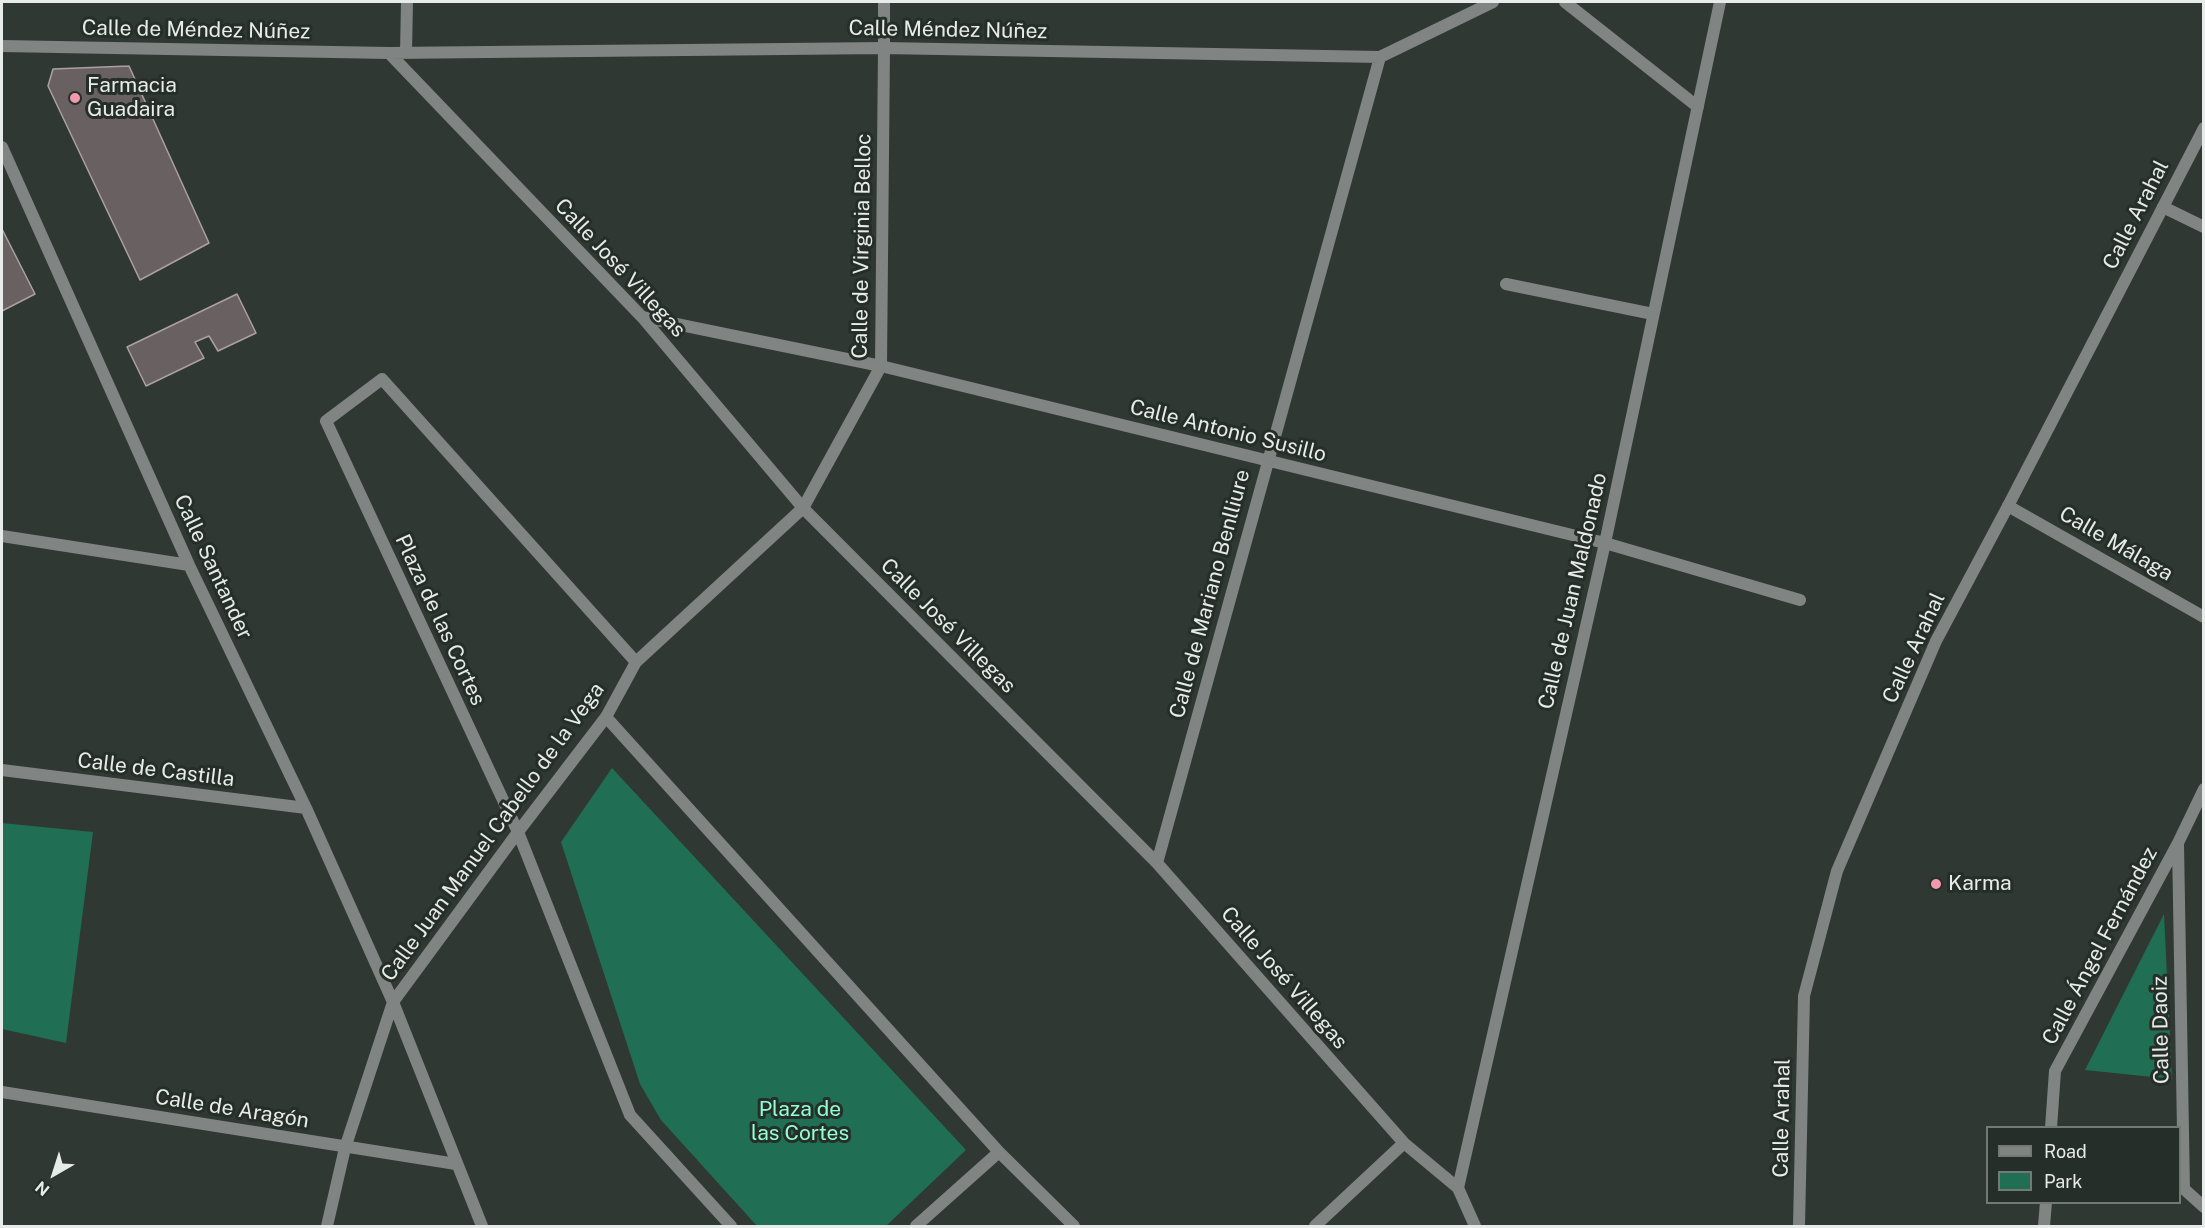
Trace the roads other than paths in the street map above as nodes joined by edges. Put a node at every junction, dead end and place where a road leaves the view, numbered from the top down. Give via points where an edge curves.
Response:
1 (407, 2) edge
2 (884, 2) edge
3 (1493, 2) edge
4 (1565, 2) edge
5 (1720, 2) edge
6 (2, 46) edge
7 (884, 48) junction
8 (406, 51) junction
9 (389, 53) junction
10 (1380, 57) junction
11 (1698, 107) junction
12 (2204, 128) edge
13 (2, 147) edge
14 (2163, 207) junction
15 (2204, 227) edge
16 (1506, 284) dead end
17 (1653, 314) junction
18 (642, 317) junction
19 (881, 366) junction
20 (1267, 460) junction
21 (2008, 506) junction
22 (803, 508) junction
23 (2, 537) edge
24 (1605, 543) junction
25 (189, 565) junction
26 (1800, 600) dead end
27 (2204, 617) edge
28 (636, 662) junction
29 (606, 717) junction
30 (2, 770) edge
31 (2204, 789) edge
32 (306, 808) junction
33 (518, 832) junction
34 (2178, 843) junction
35 (1157, 864) junction
36 (393, 1002) junction
37 (2, 1092) edge
38 (2051, 1126) edge
39 (1404, 1143) junction
40 (345, 1148) junction
41 (999, 1152) junction
42 (456, 1164) junction
43 (1458, 1188) junction
44 (2046, 1204) edge
45 (2204, 1207) edge
46 (327, 1227) edge
47 (482, 1227) edge
48 (731, 1227) edge
49 (916, 1227) edge
50 (1074, 1227) edge
51 (1315, 1227) edge
52 (1476, 1227) edge
53 (1798, 1227) edge
54 (2044, 1227) edge

1 - 8 street
2 - 7 street, Calle de Virginia Belloc
3 - 10 street, Calle Méndez Núñez
4 - 11 street
5 - 11 street, Calle de Juan Maldonado
6 - 9 street, Calle de Méndez Núñez
7 - 8 street, Calle Méndez Núñez
7 - 10 street, Calle Méndez Núñez
7 - 19 street, Calle de Virginia Belloc
8 - 9 street, Calle Méndez Núñez
9 - 18 street, Calle José Villegas
10 - 20 street, Calle de Mariano Benlliure
11 - 17 street, Calle de Juan Maldonado
12 - 14 street, Calle Arahal
13 - 25 street, Calle Santander
14 - 15 street
14 - 21 street, Calle Arahal
16 - 17 street
17 - 24 street, Calle de Juan Maldonado
18 - 19 street, Calle Antonio Susillo
18 - 22 street, Calle José Villegas
19 - 20 street, Calle Antonio Susillo
19 - 22 street, Calle de Virginia Belloc
20 - 24 street, Calle Antonio Susillo
20 - 35 street, Calle de Mariano Benlliure
21 - 27 street, Calle Málaga
21 - 53 street, Calle Arahal via 1936,641 1837,871 1804,996
22 - 28 street, Calle Juan Manuel Cabello de la Vega
22 - 35 street, Calle José Villegas
23 - 25 street
24 - 26 street, Calle Antonio Susillo
24 - 43 street, Calle de Juan Maldonado
25 - 32 street, Calle Santander
28 - 29 street, Calle Juan Manuel Cabello de la Vega
28 - 33 street, Plaza de las Cortes via 382,379 326,421
29 - 33 street, Calle Juan Manuel Cabello de la Vega
29 - 41 street
30 - 32 street, Calle de Castilla
31 - 34 street, Calle Ángel Fernández
32 - 36 street, Calle Santander
33 - 36 street, Calle Juan Manuel Cabello de la Vega
33 - 48 street, Plaza de las Cortes via 630,1115
34 - 38 street, Calle Ángel Fernández via 2055,1071
34 - 45 street, Calle Daoiz via 2184,1189
35 - 39 street, Calle José Villegas
36 - 40 street, Calle Juan Manuel Cabello de la Vega
36 - 42 street, Calle Santander
37 - 40 street, Calle de Aragón
39 - 43 street, Calle José Villegas
39 - 51 street
40 - 42 street, Calle de Aragón
40 - 46 street, Calle Juan Manuel Cabello de la Vega
41 - 49 street
41 - 50 street
42 - 47 street, Calle Santander
43 - 52 street, Calle José Villegas
44 - 54 street

